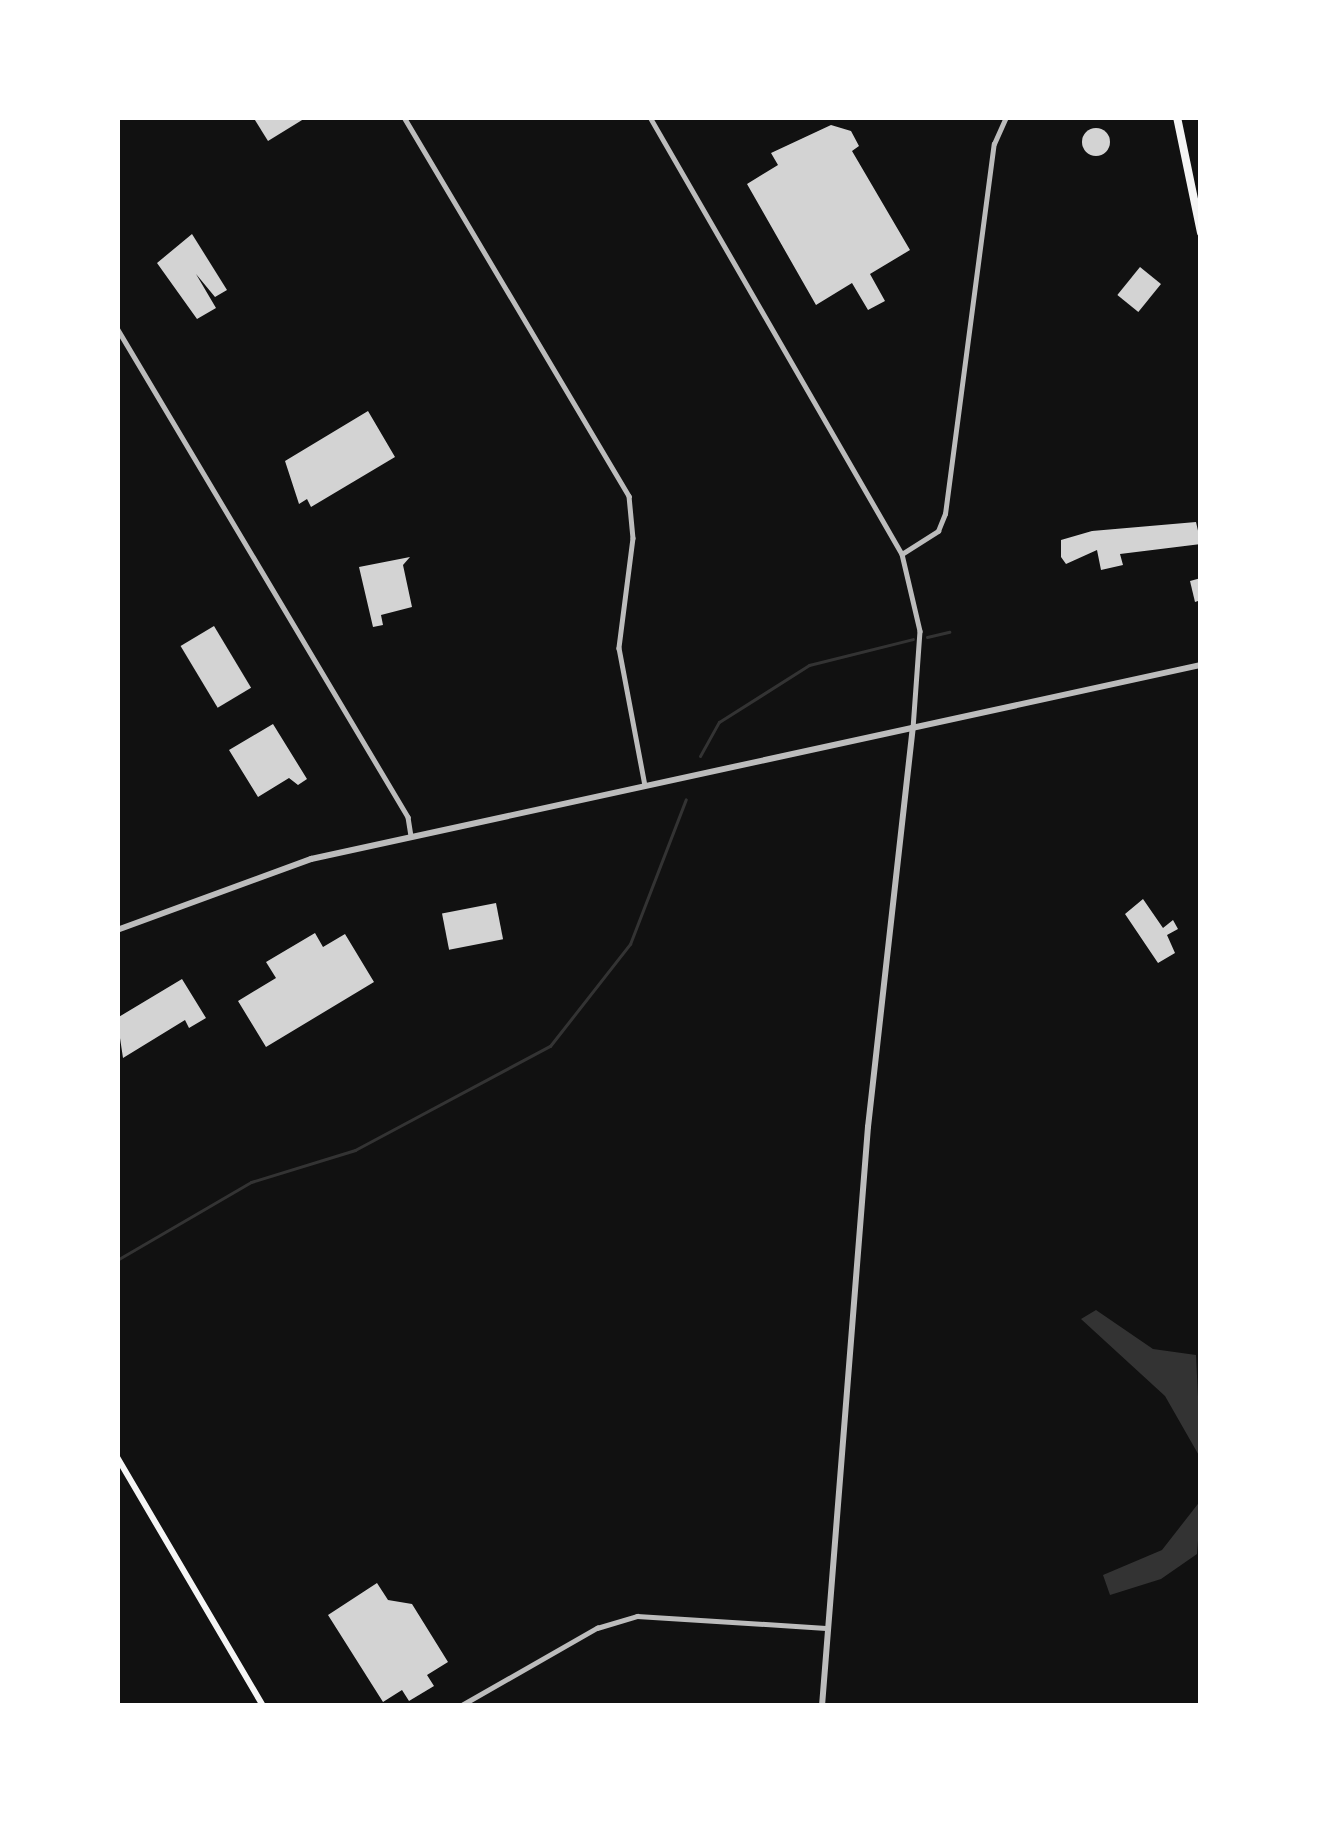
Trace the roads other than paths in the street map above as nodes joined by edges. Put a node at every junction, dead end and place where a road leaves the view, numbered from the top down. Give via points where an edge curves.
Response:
1 (404, 117) edge
2 (650, 117) edge
3 (1006, 117) edge
4 (1177, 117) edge
5 (1201, 233) edge
6 (117, 328) edge
7 (902, 554) junction
8 (1201, 665) edge
9 (913, 728) junction
10 (645, 785) junction
11 (411, 836) junction
12 (117, 930) edge
13 (117, 1457) edge
14 (826, 1628) junction
15 (263, 1706) edge
16 (460, 1706) edge
17 (822, 1706) edge

1 - 10 street via 629,496 633,538 619,648
2 - 7 street
3 - 7 street via 994,144 945,514 938,531
4 - 5 highway
6 - 11 street via 408,817
7 - 9 street via 920,631
8 - 9 street
9 - 10 street
9 - 14 street via 868,1127
10 - 11 street
11 - 12 street via 224,885
13 - 15 main road
14 - 16 street via 637,1616 596,1628
14 - 17 street

